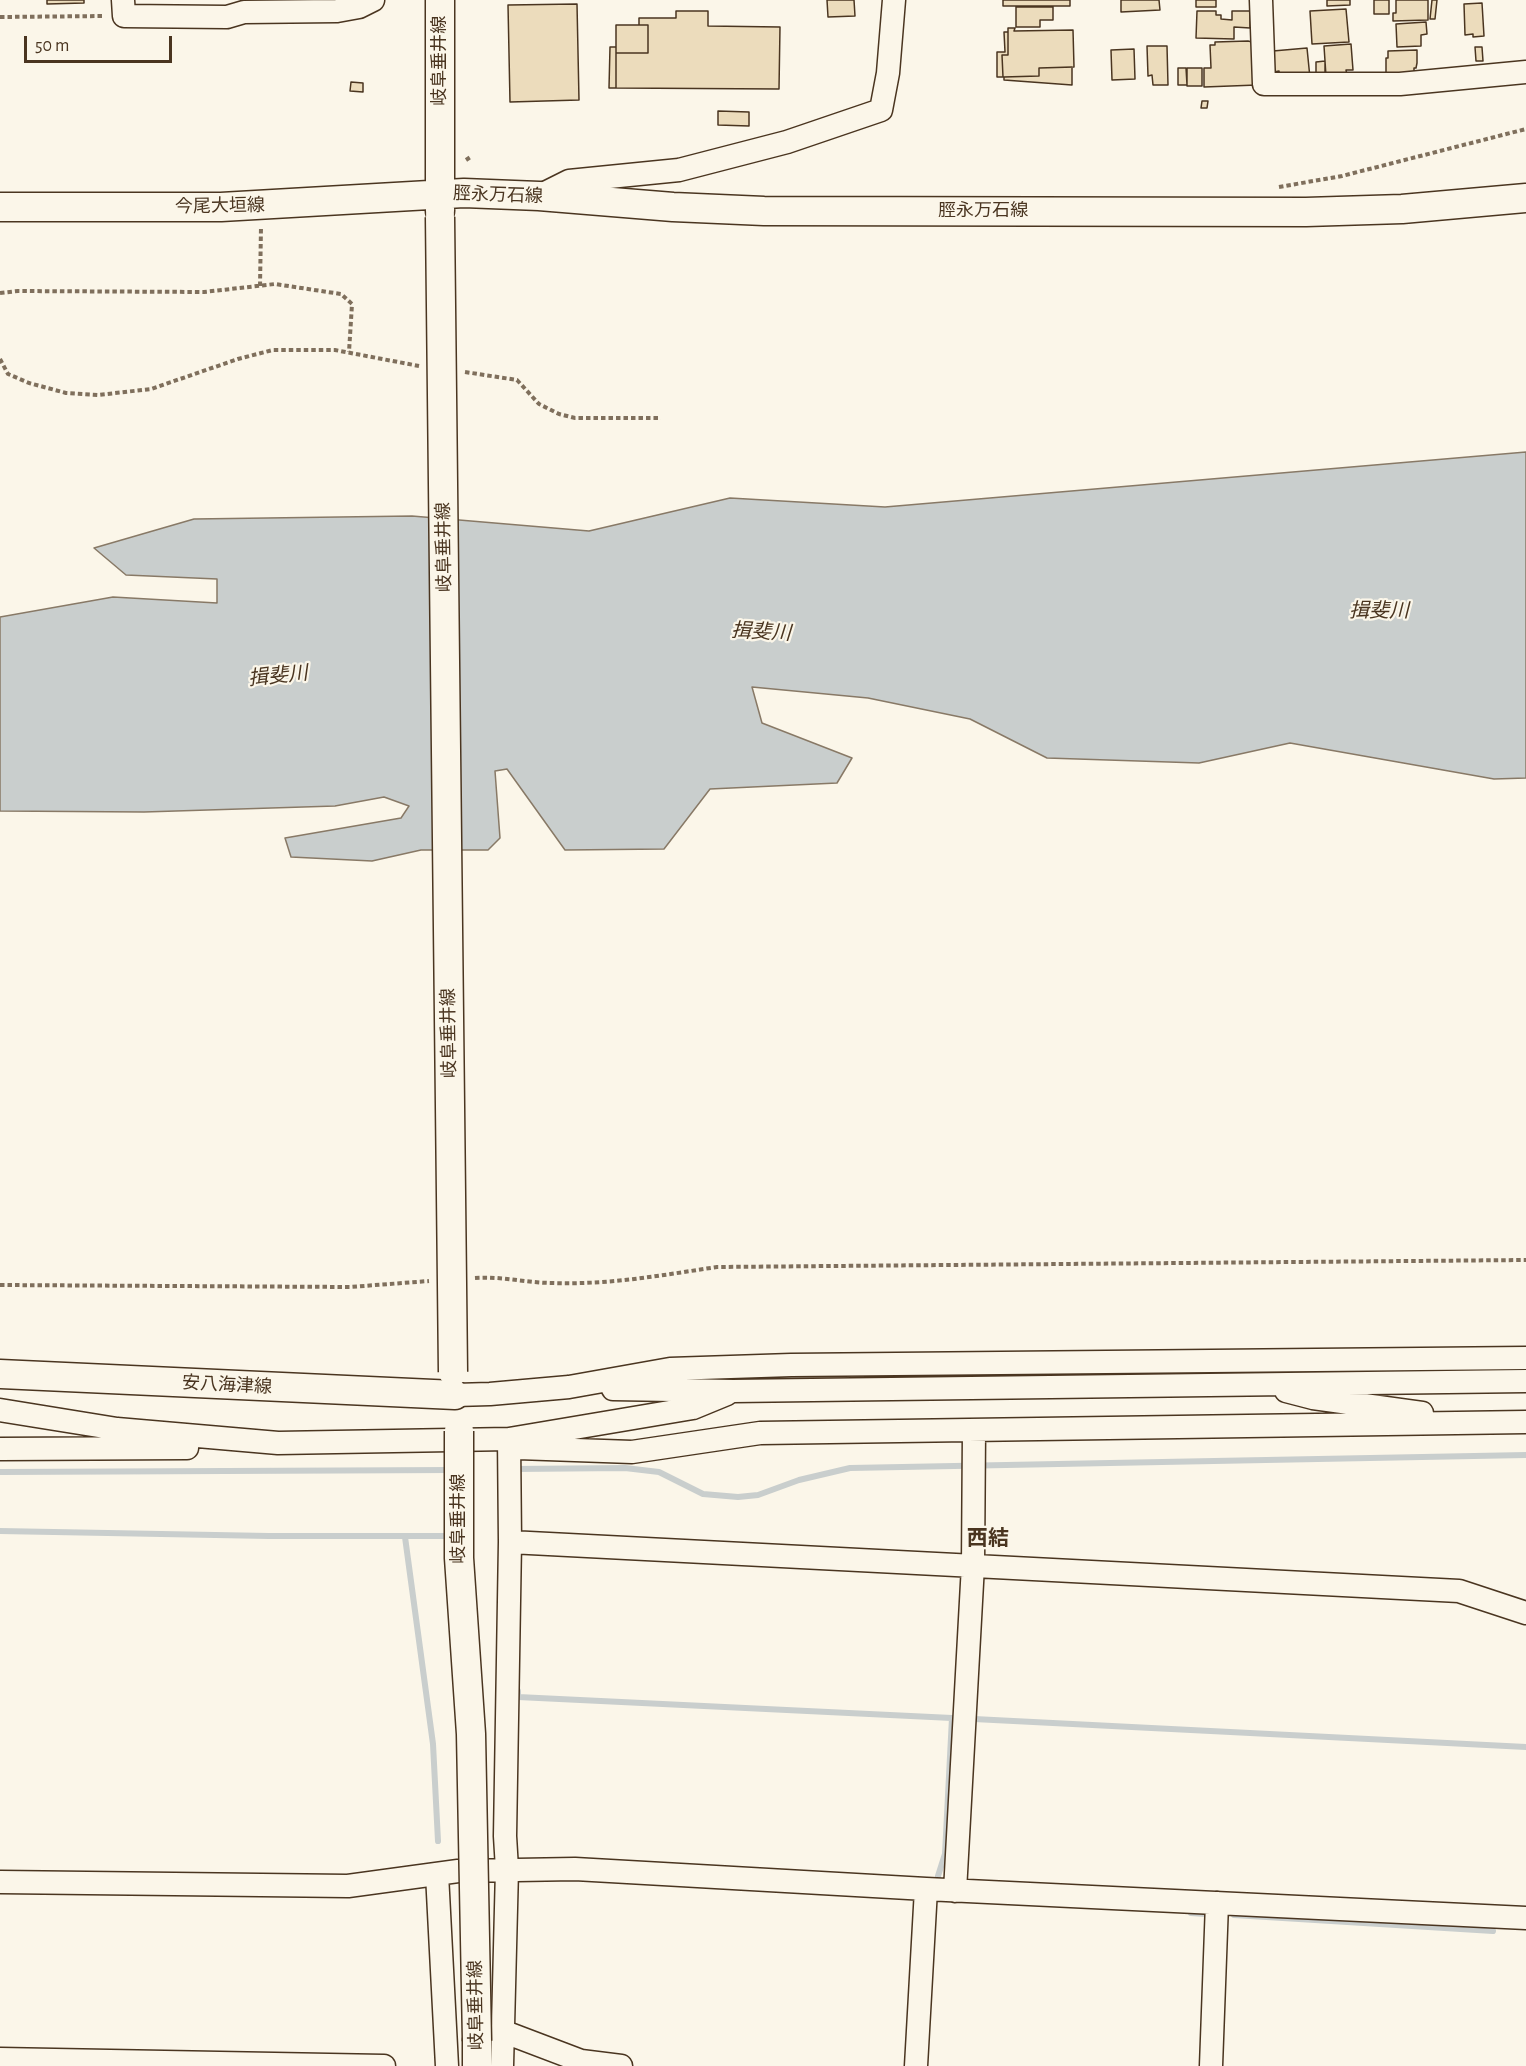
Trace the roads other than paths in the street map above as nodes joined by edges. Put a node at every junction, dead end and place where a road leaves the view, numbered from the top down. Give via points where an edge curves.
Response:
1 (373, 0) edge
2 (440, 0) edge
3 (894, 0) edge
4 (1261, 0) edge
5 (279, 6) edge
6 (337, 6) edge
7 (124, 8) edge
8 (1526, 72) edge
9 (539, 196) junction
10 (1526, 198) edge
11 (440, 205) junction
12 (0, 207) edge
13 (1526, 1358) edge
14 (0, 1374) edge
15 (1526, 1381) edge
16 (454, 1383) junction
17 (1256, 1383) junction
18 (569, 1387) junction
19 (733, 1390) junction
20 (0, 1410) edge
21 (1501, 1423) junction
22 (1526, 1424) edge
23 (974, 1431) junction
24 (509, 1439) junction
25 (278, 1443) junction
26 (0, 1449) edge
27 (510, 1542) junction
28 (973, 1565) junction
29 (1526, 1613) edge
30 (507, 1869) junction
31 (437, 1874) junction
32 (0, 1882) edge
33 (926, 1889) junction
34 (955, 1891) junction
35 (1217, 1903) junction
36 (1526, 1918) edge
37 (485, 2046) edge
38 (0, 2059) edge
39 (593, 2064) edge
40 (384, 2066) edge
41 (447, 2066) edge
42 (502, 2066) edge
43 (621, 2066) edge
44 (916, 2066) edge
45 (1211, 2066) edge

1 - 6 street via 359,7
2 - 11 main road, 岐阜垂井線
3 - 9 street via 881,110 787,142 679,170 569,181
4 - 8 street via 1264,84 1400,84
5 - 6 street
5 - 7 street via 227,17
9 - 10 main road, 脛永万石線 via 764,211 1306,212 1402,209
9 - 11 main road, 脛永万石線
11 - 12 main road, 今尾大垣線
11 - 16 main road, 岐阜垂井線, bridge
13 - 18 street via 670,1369
14 - 16 main road, 安八海津線
15 - 17 street
16 - 18 street via 490,1394
16 - 37 main road, 岐阜垂井線, bridge via 459,1431 459,1558
17 - 19 street
17 - 21 street via 1313,1398
18 - 19 street
19 - 24 street via 693,1408
20 - 25 street via 117,1429
21 - 22 street
21 - 23 street
23 - 24 street via 760,1433 632,1452 518,1448
23 - 28 street
24 - 25 street
24 - 27 street
25 - 26 street via 195,1448
27 - 28 street
27 - 30 street
28 - 29 street via 1459,1591
28 - 34 street
30 - 31 street
30 - 33 street via 575,1869
30 - 37 street via 505,1991
31 - 32 street via 348,1886
31 - 41 street
33 - 34 street
33 - 44 street
34 - 35 street
35 - 36 street
35 - 45 street
37 - 39 street
37 - 42 street
38 - 40 street
39 - 43 street

